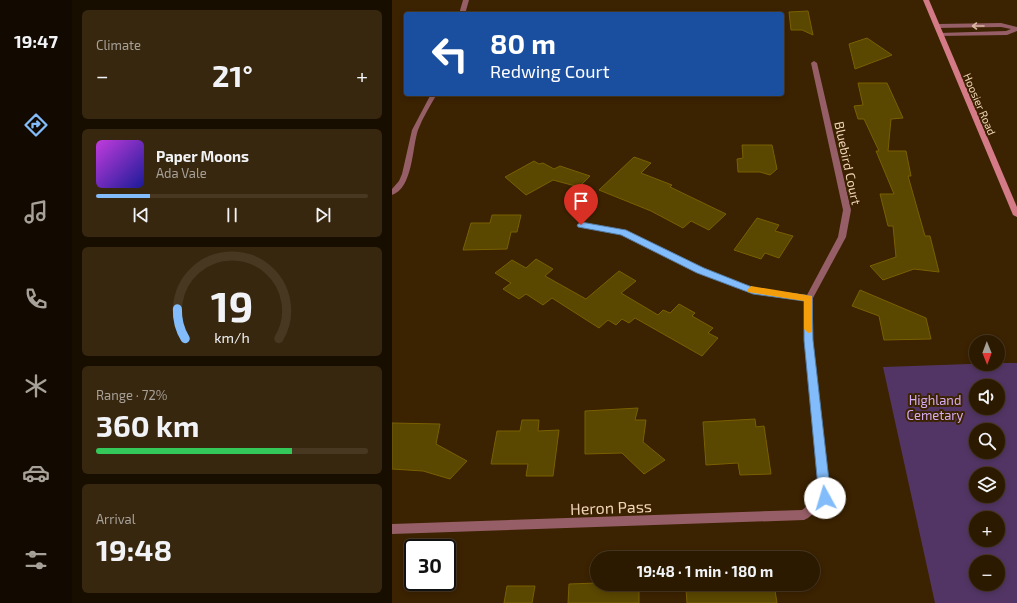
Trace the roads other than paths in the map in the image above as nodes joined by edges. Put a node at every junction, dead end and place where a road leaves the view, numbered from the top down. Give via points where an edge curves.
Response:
1 (466, 0) edge
2 (926, 0) edge
3 (463, 12) edge
4 (937, 26) junction
5 (1017, 29) edge
6 (940, 34) junction
7 (814, 64) dead end
8 (433, 96) edge
9 (392, 193) edge
10 (1017, 215) edge
11 (581, 225) dead end
12 (808, 298) junction
13 (825, 498) joint
14 (392, 529) edge

1 - 3 street
2 - 4 street, Hoosier Road
5 -> 4 street via 1001,25
4 - 6 street, Hoosier Road
5 - 6 street via 1006,33
6 - 10 street, Hoosier Road
7 - 12 street, Bluebird Court via 847,210 842,237
8 - 9 street via 413,136 408,169 402,182
11 - 12 street via 623,232 700,270 756,292
12 - 13 street, Bluebird Court via 808,340
13 - 14 street, Heron Pass via 804,515

